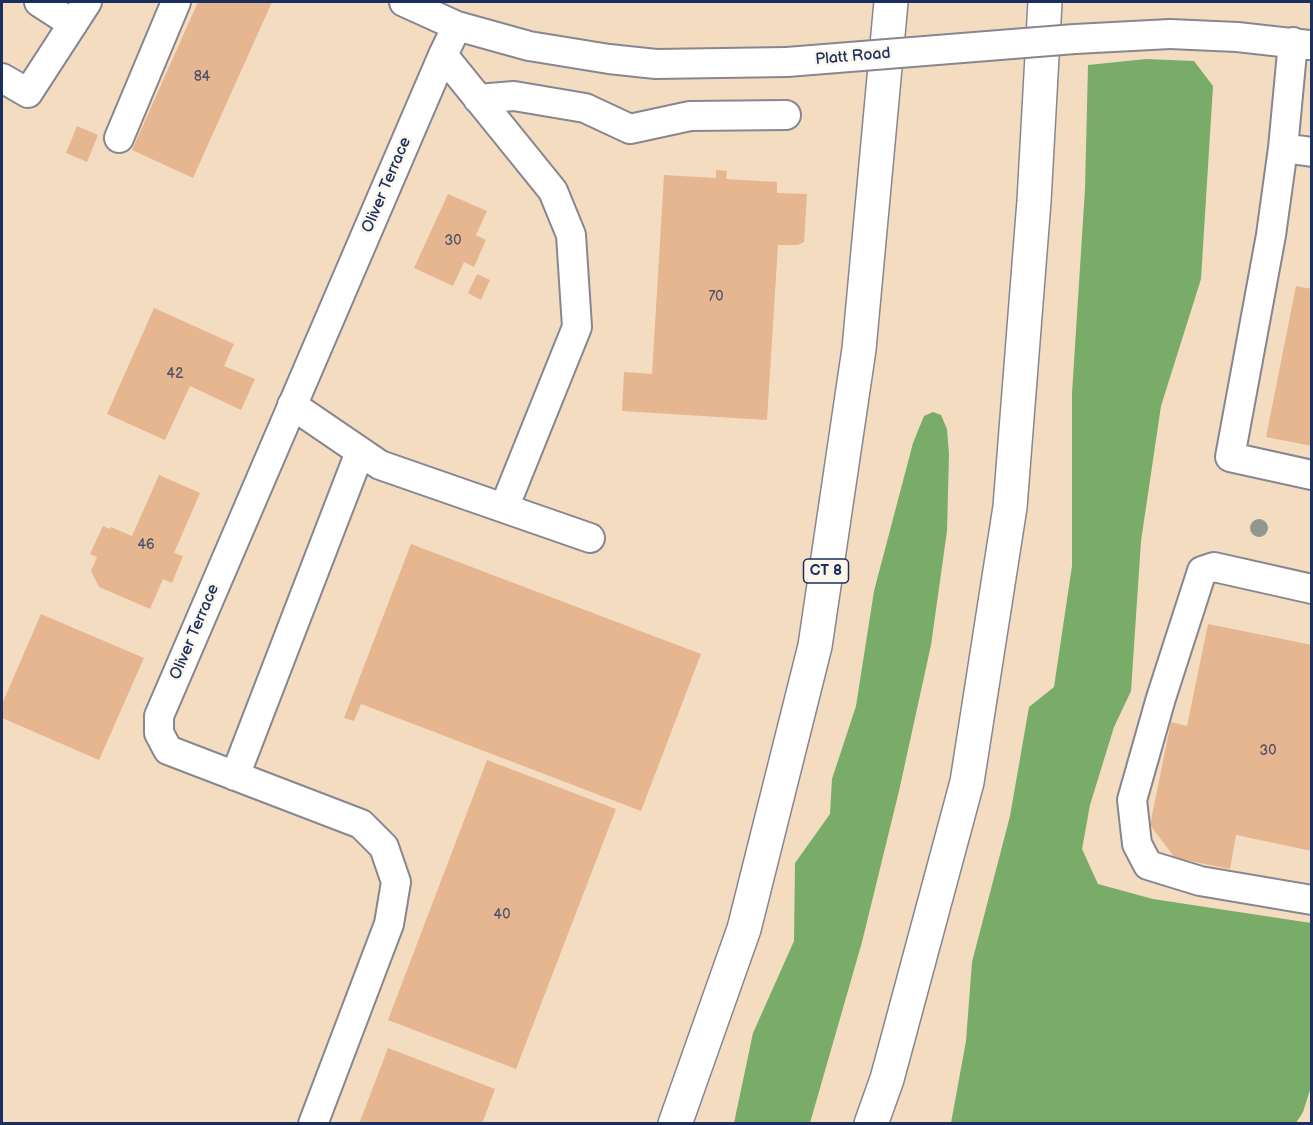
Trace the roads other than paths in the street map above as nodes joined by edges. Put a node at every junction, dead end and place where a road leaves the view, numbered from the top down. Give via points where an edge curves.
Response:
1 (39, 2) edge
2 (176, 2) edge
3 (404, 2) edge
4 (891, 2) edge
5 (1045, 2) edge
6 (80, 13) edge
7 (457, 26) junction
8 (1302, 44) edge
9 (442, 55) junction
10 (2, 78) edge
11 (478, 99) junction
12 (786, 115) dead end
13 (119, 138) dead end
14 (1282, 148) junction
15 (1311, 153) edge
16 (292, 405) junction
17 (360, 452) junction
18 (1311, 474) edge
19 (504, 508) junction
20 (590, 538) dead end
21 (1311, 589) edge
22 (236, 776) junction
23 (1311, 900) edge
24 (313, 1124) edge
25 (675, 1124) edge
26 (871, 1124) edge

1 - 6 street
2 - 13 street
3 - 7 street, Platt Road
4 - 25 highway, CT 8 via 859,349 815,646 744,929
5 - 26 highway via 1010,507 967,782 887,1079
6 - 10 street via 27,93
7 - 8 street, Platt Road, bridge via 530,46 656,64 787,62 1170,34
7 - 9 street, Oliver Terrace
8 - 14 street
9 - 11 street
9 - 16 street, Oliver Terrace
11 - 12 street via 514,96 585,108 630,129 690,116
11 - 19 street via 553,191 571,236 577,327
14 - 15 street
14 - 18 street via 1271,235 1230,457
16 - 17 street
16 - 22 street, Oliver Terrace via 159,716 159,733 168,750
17 - 19 street via 380,465
17 - 22 street
19 - 20 street
21 - 23 street via 1214,567 1202,571 1132,800 1137,844 1148,865 1200,881
22 - 24 street, Oliver Terrace via 361,824 384,847 396,882 389,924

